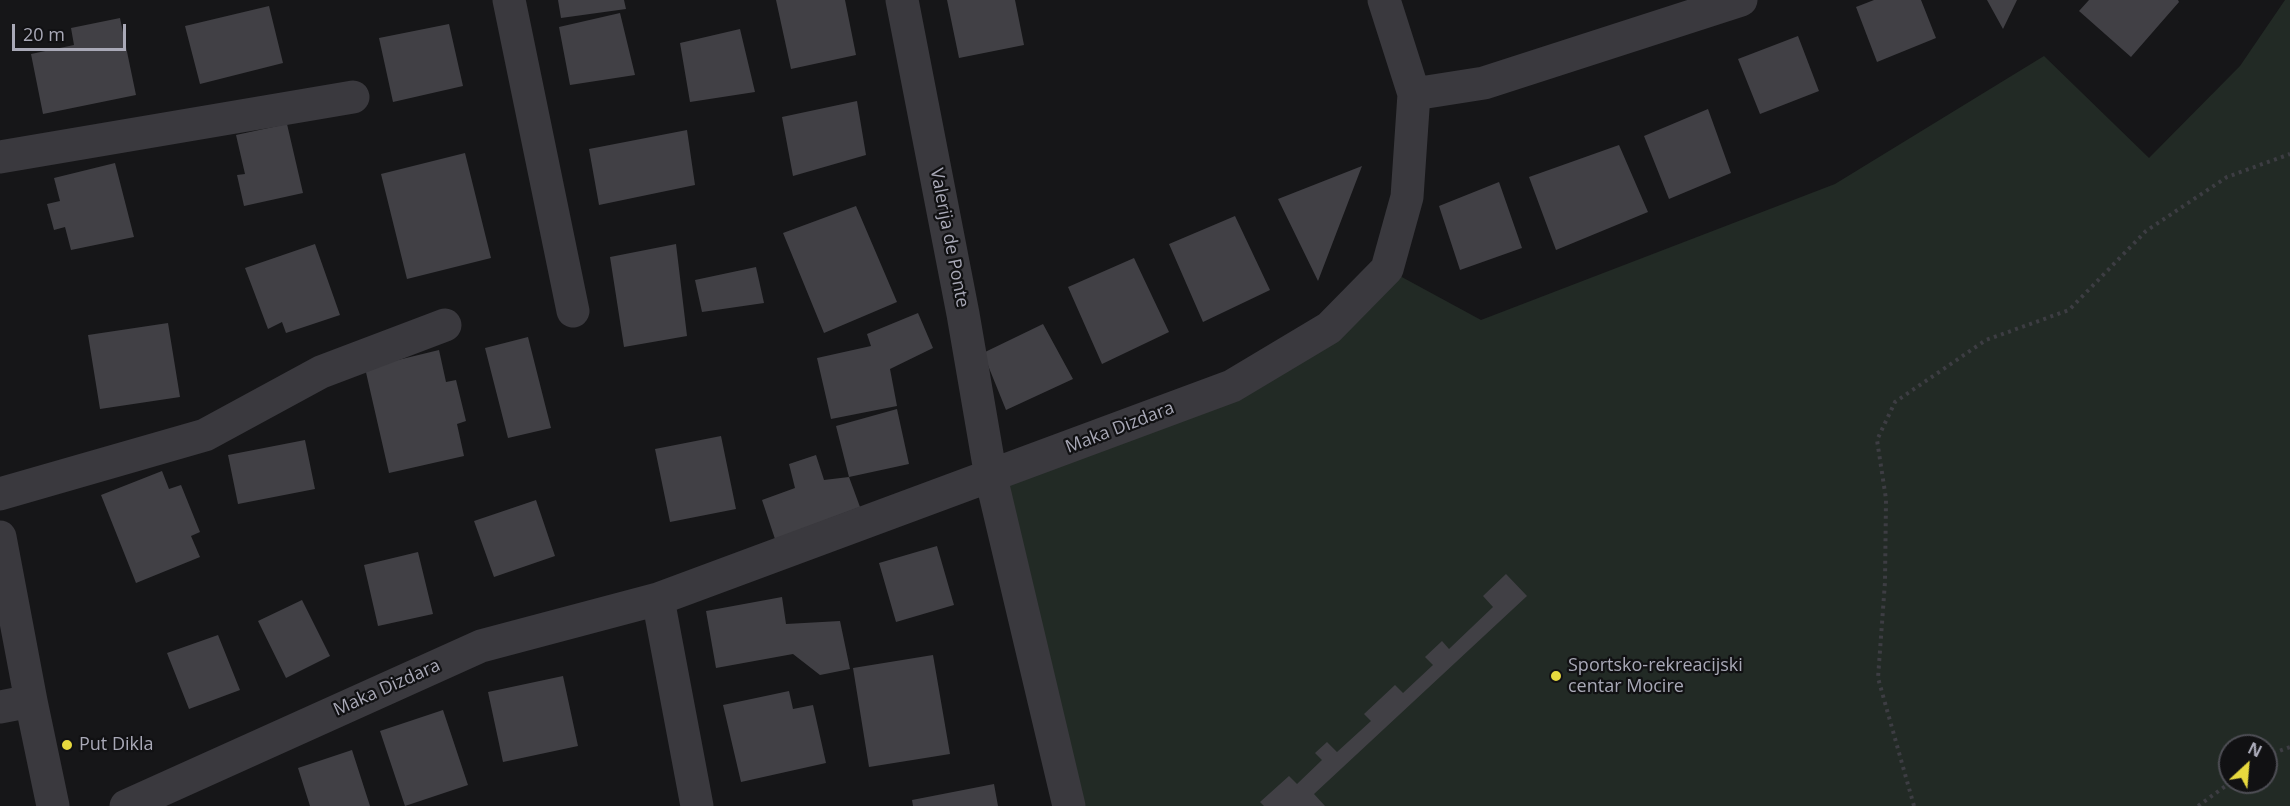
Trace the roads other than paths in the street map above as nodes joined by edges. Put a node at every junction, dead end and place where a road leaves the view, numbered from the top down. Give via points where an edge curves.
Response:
1 (509, 0) edge
2 (902, 0) edge
3 (1384, 0) edge
4 (1727, 2) edge
5 (1414, 94) junction
6 (353, 97) dead end
7 (0, 157) edge
8 (573, 311) dead end
9 (445, 325) dead end
10 (991, 477) junction
11 (0, 494) edge
12 (0, 537) edge
13 (658, 599) junction
14 (15, 704) edge
15 (53, 806) edge
16 (126, 806) edge
17 (697, 806) edge
18 (1069, 806) edge

1 - 8 street
2 - 10 street, Valerija de Ponte
3 - 5 street
4 - 5 street via 1484,83
5 - 10 street, Maka Dizdara via 1407,197 1387,269 1329,328 1232,386
6 - 7 street
9 - 11 street via 321,372 205,435
10 - 13 street, Maka Dizdara
10 - 18 street, Valerija de Ponte
12 - 14 street
13 - 16 street, Maka Dizdara via 481,646
13 - 17 street
14 - 15 street

